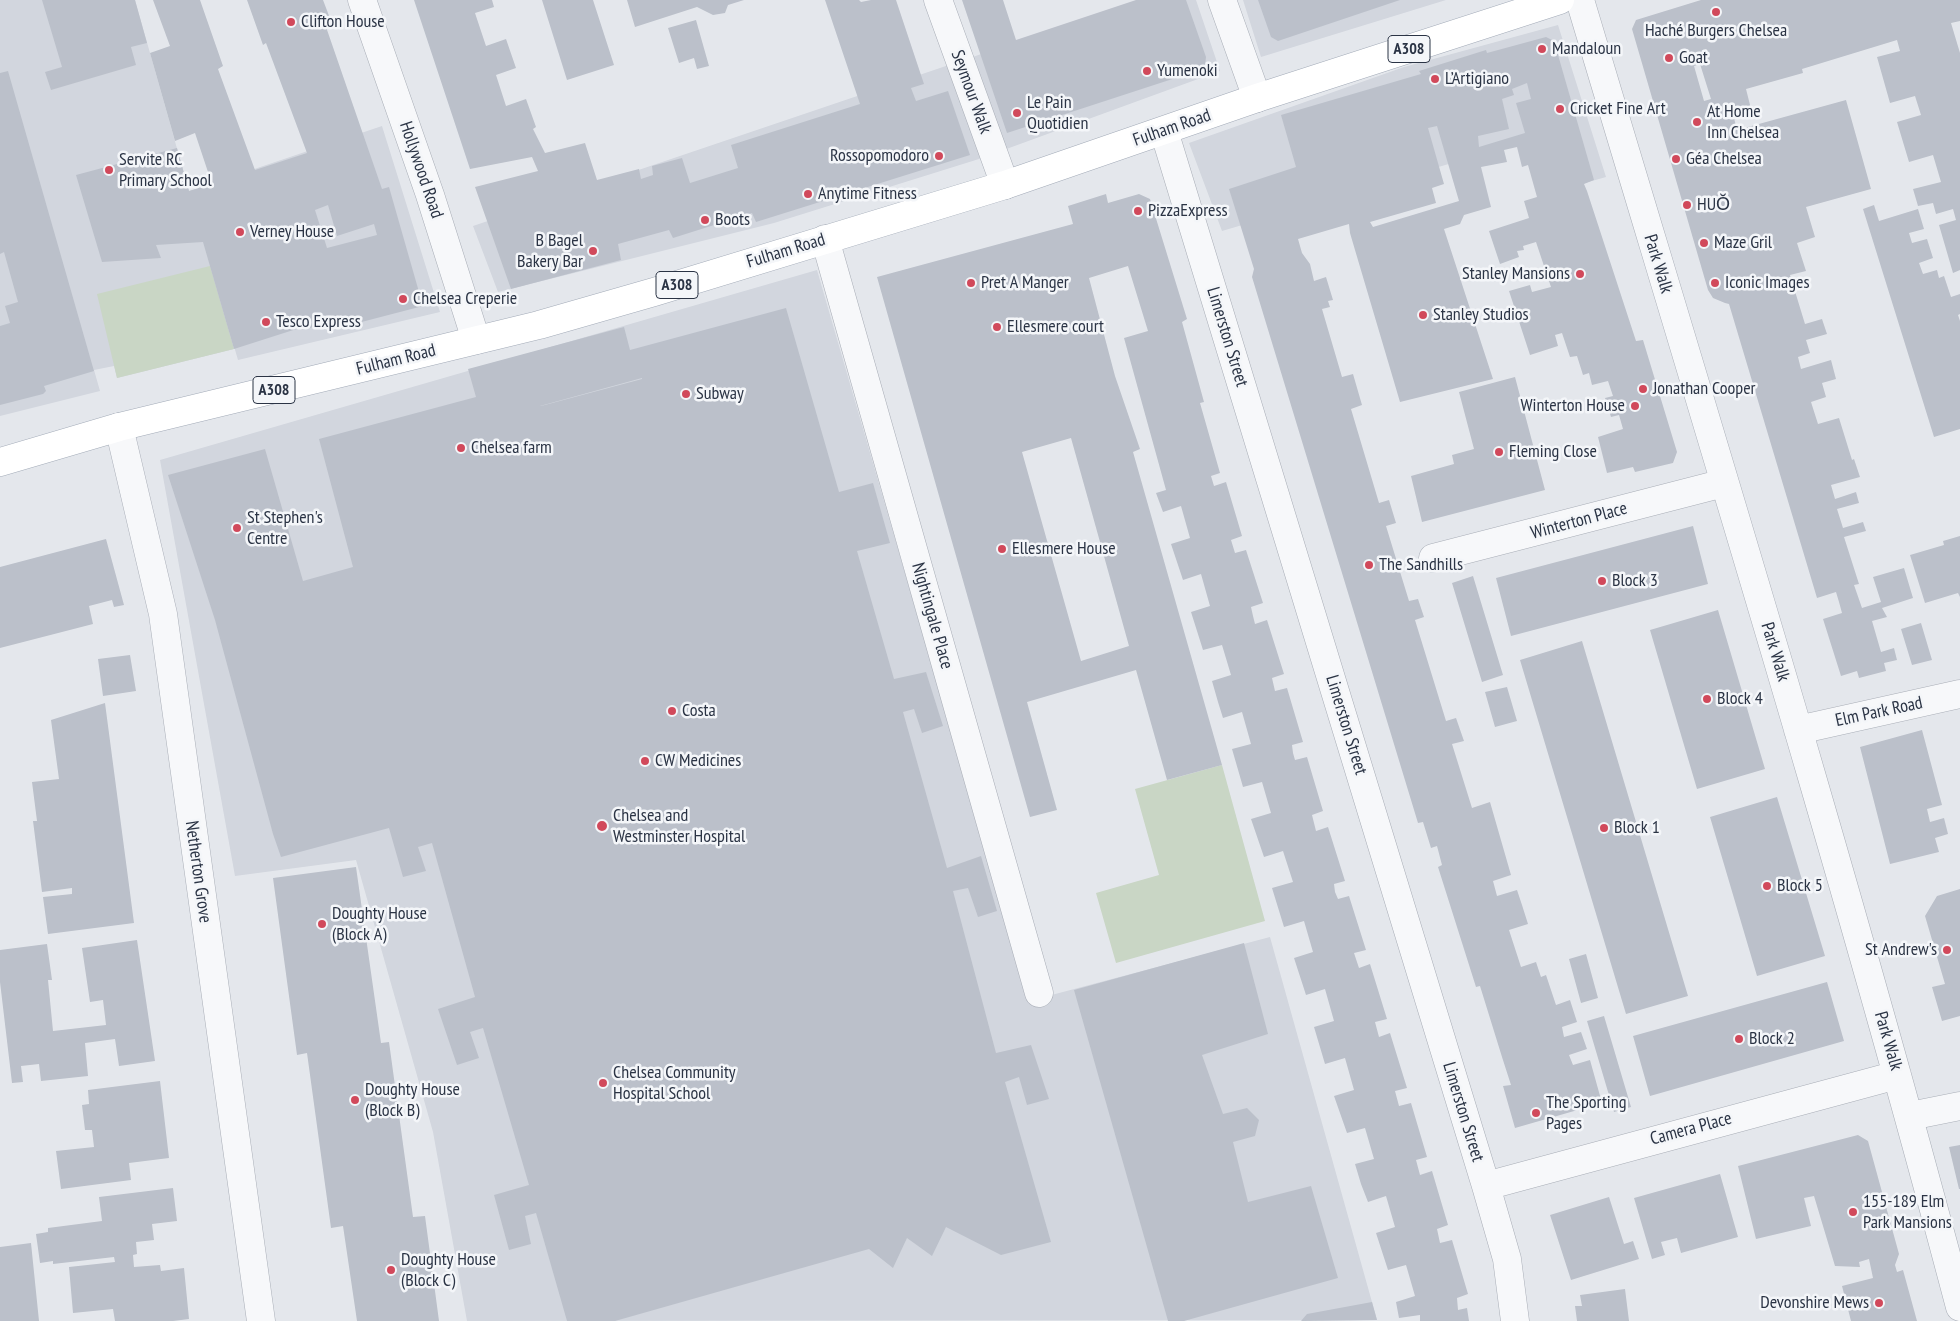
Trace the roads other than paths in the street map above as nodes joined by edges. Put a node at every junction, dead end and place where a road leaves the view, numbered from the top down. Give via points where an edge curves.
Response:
1 (362, 0) edge
2 (938, 0) edge
3 (1222, 0) edge
4 (1560, 0) edge
5 (1580, 0) edge
6 (1258, 98) junction
7 (1164, 131) junction
8 (1005, 185) junction
9 (825, 239) junction
10 (476, 340) junction
11 (119, 427) junction
12 (0, 462) edge
13 (1724, 484) junction
14 (1433, 558) dead end
15 (1960, 694) edge
16 (1798, 730) junction
17 (1039, 993) dead end
18 (1897, 1075) junction
19 (1960, 1106) edge
20 (1910, 1116) junction
21 (1486, 1186) junction
22 (1960, 1307) edge
23 (261, 1321) edge
24 (1515, 1321) edge

1 - 10 street, Hollywood Road
2 - 8 street, Seymour Walk
3 - 6 street
4 - 6 main road, Fulham Road / A308
5 - 13 street, Park Walk
6 - 7 main road, Fulham Road / A308
7 - 8 main road, Fulham Road / A308
7 - 21 street, Limerston Street
8 - 9 main road, Fulham Road / A308
9 - 10 main road, Fulham Road / A308 via 654,292
9 - 17 street, Nightingale Place
10 - 11 main road, Fulham Road / A308
11 - 12 main road, Fulham Road / A308
11 - 23 street, Netherton Grove via 163,614
13 - 14 street, Winterton Place
13 - 16 street, Park Walk
15 - 16 street, Elm Park Road
16 - 18 street, Park Walk
18 - 20 street, Park Walk
18 - 21 street, Camera Place
19 - 20 street
20 - 22 street, Park Walk
21 - 24 street, Limerston Street via 1507,1259

